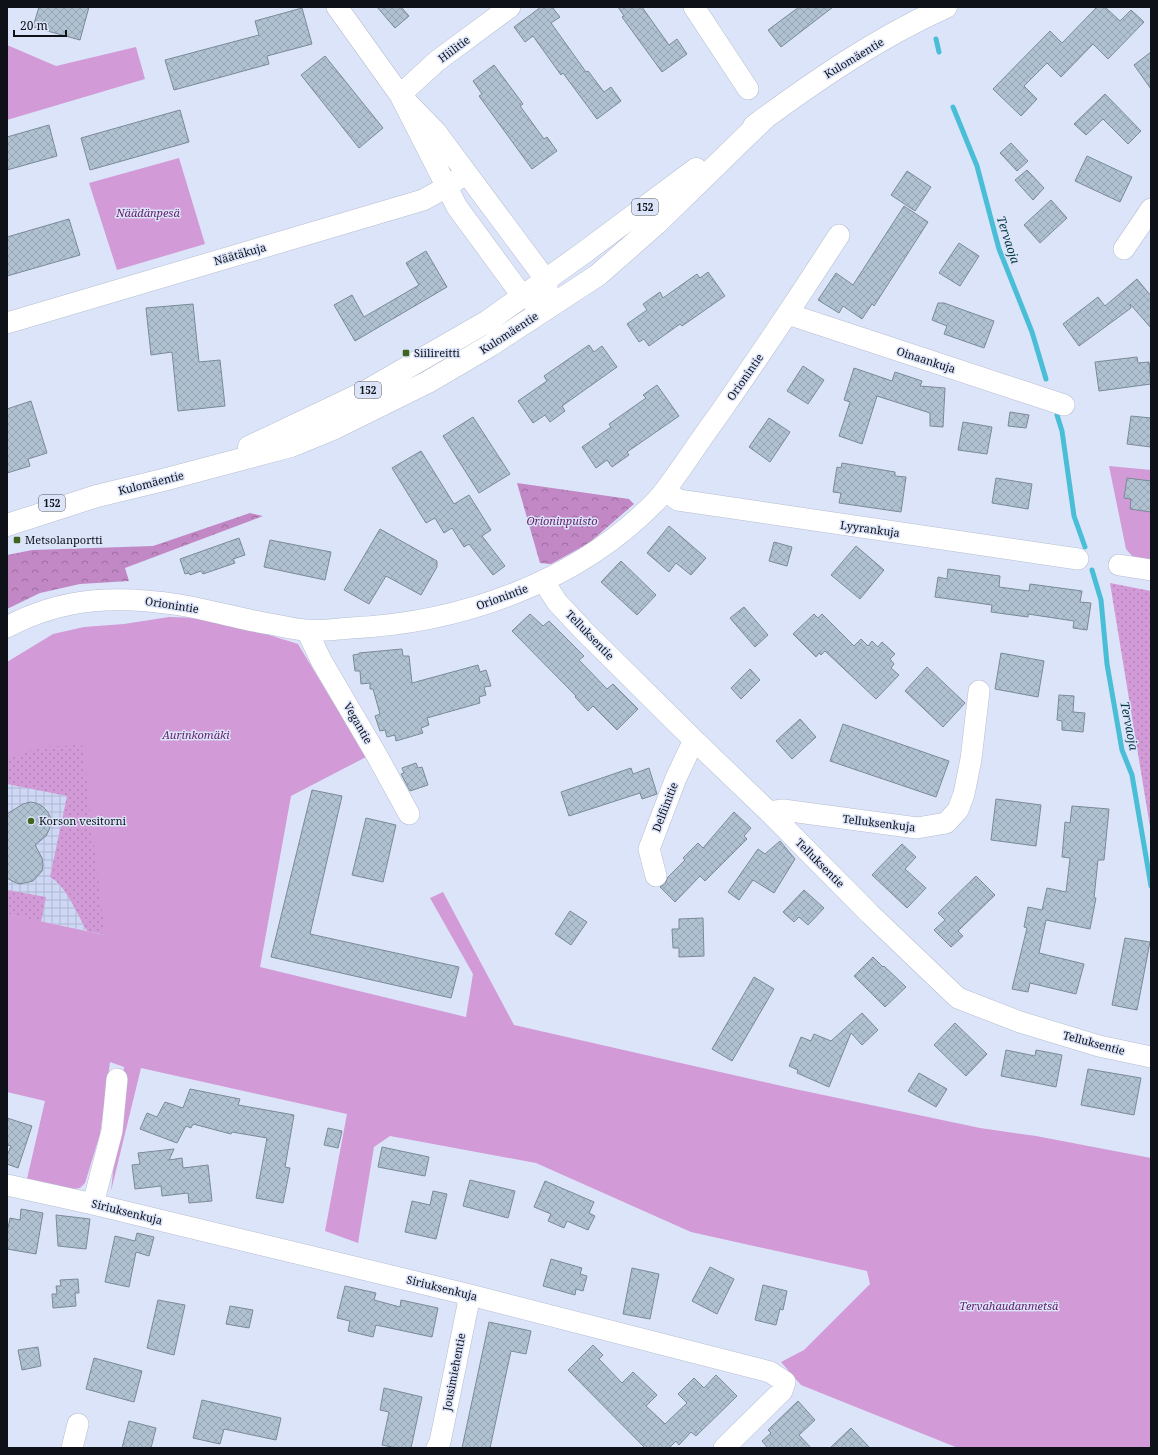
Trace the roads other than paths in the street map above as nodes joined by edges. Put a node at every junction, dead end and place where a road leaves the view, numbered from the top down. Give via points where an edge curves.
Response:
1 (337, 7) edge
2 (510, 7) edge
3 (694, 7) edge
4 (946, 7) edge
5 (748, 89) dead end
6 (400, 95) junction
7 (766, 117) junction
8 (467, 173) junction
9 (447, 187) junction
10 (1151, 209) edge
11 (839, 235) dead end
12 (1124, 249) dead end
13 (546, 280) junction
14 (523, 296) junction
15 (550, 307) junction
16 (788, 314) junction
17 (7, 323) edge
18 (1064, 405) dead end
19 (204, 469) junction
20 (666, 490) junction
21 (97, 496) junction
22 (7, 512) edge
23 (7, 525) edge
24 (1078, 559) dead end
25 (1118, 565) dead end
26 (1151, 570) edge
27 (544, 582) junction
28 (7, 626) edge
29 (307, 630) junction
30 (980, 690) dead end
31 (694, 740) junction
32 (769, 812) junction
33 (409, 814) dead end
34 (656, 876) dead end
35 (1151, 1057) edge
36 (117, 1079) dead end
37 (7, 1185) edge
38 (93, 1204) junction
39 (470, 1295) junction
40 (78, 1424) dead end
41 (72, 1448) edge
42 (437, 1448) edge
43 (724, 1448) edge

1 - 6 street
2 - 6 street, Hiilitie via 437,61
3 - 5 street
4 - 7 main road, Kulomäentie / 152 via 824,75
6 - 8 street via 436,132
6 - 9 street
7 - 13 main road, Kulomäentie / 152
7 - 15 main road, Kulomäentie / 152 via 656,224 598,274
8 - 9 street, Näätäkuja
8 - 13 street
9 - 14 street via 457,207
9 - 17 street, Näätäkuja via 422,200
10 - 12 street
11 - 16 street, Orionintie
13 - 14 main road, Kulomäentie / 152
13 - 15 street
14 - 15 street
14 - 19 main road, Kulomäentie / 152 via 488,321 363,393
15 - 19 main road, Kulomäentie / 152 via 428,382 335,428 291,446
16 - 18 street, Oinaankuja
16 - 20 street, Orionintie
19 - 21 main road, Kulomäentie / 152
20 - 24 street, Lyyrankuja via 678,500
20 - 27 street, Orionintie via 613,538
21 - 22 main road, Kulomäentie / 152
21 - 23 main road, Kulomäentie / 152
25 - 26 street
27 - 29 street, Orionintie via 480,606 424,619 377,627
27 - 31 street, Telluksentie via 557,602 583,630
28 - 29 street, Orionintie via 62,605 112,599 182,605
29 - 33 street, Vegantie via 322,662
30 - 32 street, Telluksenkuja via 964,794 958,810 946,823 917,828 783,810
31 - 32 street, Telluksentie
31 - 34 street, Delfiinitie via 676,778 649,849
32 - 35 street, Telluksentie via 958,998 1020,1022 1099,1046
36 - 38 street via 112,1131
37 - 38 street, Siriuksenkuja
38 - 39 street, Siriuksenkuja
39 - 42 street, Jousimiehentie
39 - 43 street, Siriuksenkuja via 770,1372 784,1382 782,1391
40 - 41 street

